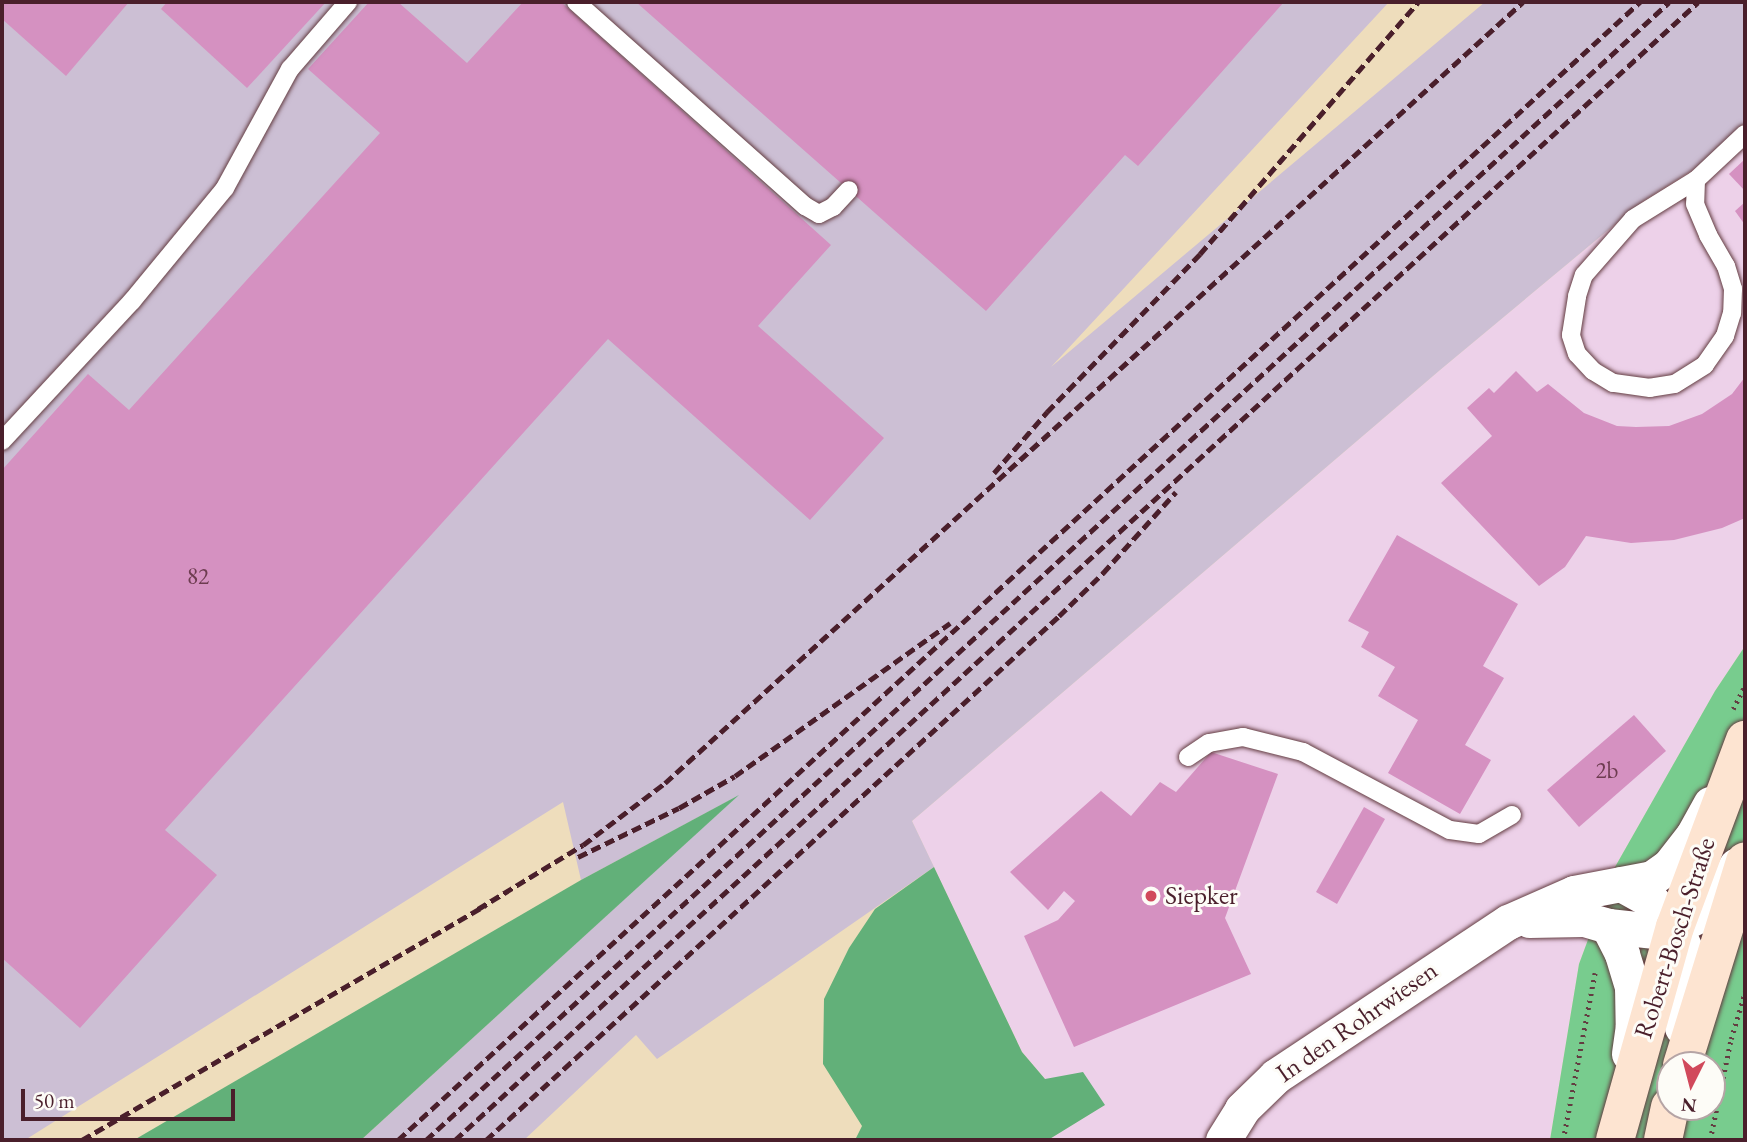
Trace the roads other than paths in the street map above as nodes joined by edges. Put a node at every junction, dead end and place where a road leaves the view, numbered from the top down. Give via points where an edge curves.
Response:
1 (348, 2) edge
2 (576, 2) edge
3 (1745, 134) edge
4 (1696, 180) junction
5 (849, 190) dead end
6 (2, 441) edge
7 (1742, 746) edge
8 (1188, 757) dead end
9 (1512, 815) dead end
10 (1745, 850) edge
11 (1745, 862) edge
12 (1621, 884) junction
13 (1508, 922) junction
14 (1608, 926) junction
15 (1675, 927) junction
16 (1679, 1051) edge
17 (1686, 1051) edge
18 (1667, 1121) edge
19 (1619, 1124) edge
20 (1223, 1140) edge
21 (1663, 1140) edge

1 - 6 lane via 290,69 225,188 132,301
2 - 5 lane via 805,206 819,214
3 - 4 lane
4 - 4 lane via 1633,219 1584,275 1572,335 1577,354 1592,371 1614,383 1650,388 1685,379 1705,365 1724,336 1732,313 1732,289 1726,266 1695,204
7 - 12 street, In den Rohrwiesen via 1692,837 1669,866 1652,878
7 - 15 main road, Robert-Bosch-Straße
8 - 9 lane via 1209,743 1243,737 1303,752 1450,830 1479,834
10 - 15 street, In den Rohrwiesen via 1718,898 1702,914
11 - 17 main road, Robert-Bosch-Straße
12 - 13 street, In den Rohrwiesen via 1574,893
12 - 15 street via 1652,901
13 - 14 street, In den Rohrwiesen via 1550,917
13 - 20 street, In den Rohrwiesen via 1276,1076 1242,1108
14 - 15 street, In den Rohrwiesen via 1655,931
14 - 19 street via 1632,986 1633,1025
15 - 16 street via 1687,953 1689,982
15 - 19 main road, Robert-Bosch-Straße
18 - 21 main road

